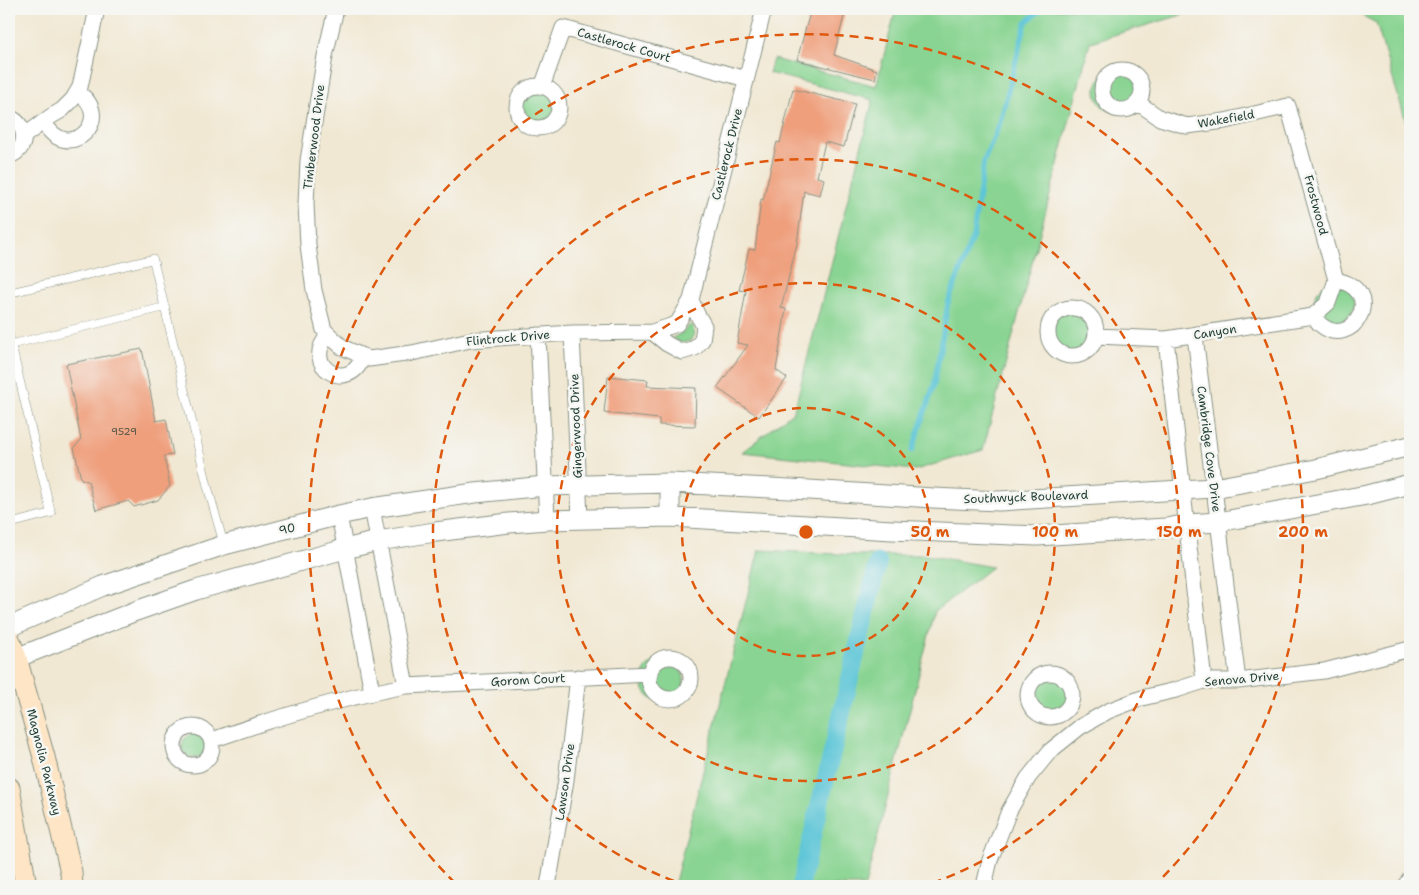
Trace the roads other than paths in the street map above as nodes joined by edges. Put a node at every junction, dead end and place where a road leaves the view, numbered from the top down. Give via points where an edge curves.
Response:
1 (97, 9) edge
2 (336, 9) edge
3 (764, 9) edge
4 (746, 79) junction
5 (542, 87) dead end
6 (77, 92) junction
7 (1138, 103) dead end
8 (1288, 106) joint
9 (9, 117) edge
10 (44, 122) junction
11 (24, 136) junction
12 (9, 156) edge
13 (1336, 280) junction
14 (9, 293) edge
15 (691, 300) junction
16 (165, 307) junction
17 (1314, 316) junction
18 (677, 324) joint
19 (652, 332) junction
20 (572, 333) junction
21 (9, 335) edge
22 (329, 335) junction
23 (538, 335) junction
24 (1096, 336) dead end
25 (1195, 336) junction
26 (1166, 339) junction
27 (10, 345) edge
28 (342, 348) joint
29 (363, 356) junction
30 (1410, 446) edge
31 (670, 483) junction
32 (1410, 484) edge
33 (578, 485) junction
34 (545, 486) junction
35 (1214, 488) junction
36 (1184, 490) junction
37 (372, 508) junction
38 (339, 515) junction
39 (670, 517) junction
40 (580, 519) junction
41 (547, 520) junction
42 (1218, 522) junction
43 (9, 524) edge
44 (1188, 524) junction
45 (378, 541) junction
46 (224, 545) junction
47 (345, 549) junction
48 (9, 627) edge
49 (1410, 649) edge
50 (11, 653) edge
51 (650, 674) dead end
52 (578, 677) junction
53 (1238, 680) junction
54 (1204, 681) junction
55 (406, 686) junction
56 (372, 692) junction
57 (1064, 713) dead end
58 (1080, 727) junction
59 (212, 740) dead end
60 (9, 788) edge
61 (1410, 878) edge
62 (26, 886) edge
63 (72, 886) edge
64 (548, 886) edge
65 (984, 886) edge
66 (1405, 886) edge

1 - 6 street
2 - 22 street, Timberwood Drive via 324,56 308,161 306,204 314,290 324,330
3 - 4 street, Castlerock Drive
4 - 5 street, Castlerock Court via 563,28
4 - 15 street, Castlerock Drive
6 - 10 street via 62,110
6 - 10 street via 91,106 93,116 85,134 76,139 57,138
7 - 8 street, Wakefield via 1160,118 1187,126
8 - 13 street, Frostwood
9 - 11 street via 23,128
10 - 11 street
11 - 12 street via 18,151
13 - 17 street via 1328,303
13 - 17 street via 1352,285 1362,298 1359,319 1340,331 1320,325
14 - 16 lane via 154,259
15 - 18 street, Castlerock Drive
15 - 19 street via 704,326 702,340 695,348 682,352
16 - 27 lane
16 - 46 lane
17 - 25 street, Canyon
18 - 19 street, Flintrock Drive
19 - 20 street, Flintrock Drive
20 - 23 street, Flintrock Drive
20 - 33 street, Gingerwood Drive
21 - 27 lane
22 - 28 street, Timberwood Drive
22 - 29 street via 319,349 323,366 329,372 346,375 360,365
23 - 29 street, Flintrock Drive via 470,340 369,359
23 - 34 street
24 - 26 street, Canyon
25 - 26 street, Canyon
25 - 35 street, Cambridge Cove Drive
26 - 36 street
27 - 43 lane via 52,513
28 - 29 street, Flintrock Drive
30 - 35 street, Southwyck Boulevard via 1316,469
31 - 33 street, Southwyck Boulevard
31 - 36 street, Southwyck Boulevard via 999,501
31 - 39 street
32 - 42 street
33 - 34 street, 90
33 - 40 street, Gingerwood Drive
34 - 37 street, 90
34 - 41 street
35 - 36 street, Southwyck Boulevard
35 - 42 street, Cambridge Cove Drive
36 - 44 street
37 - 38 street, 90
37 - 45 street
38 - 46 street, 90
38 - 47 street
39 - 40 street
39 - 44 street via 1037,536
40 - 41 street
41 - 45 street
42 - 44 street
42 - 53 street, Cambridge Cove Drive
44 - 54 street
45 - 47 street
45 - 55 street
46 - 48 street, 90 via 103,586
47 - 50 street via 196,590
47 - 56 street
49 - 53 street, Senova Drive via 1324,671
50 - 63 main road, Magnolia Parkway via 46,765
51 - 52 street, Gorom Court
52 - 55 street, Gorom Court
52 - 64 street, Lawson Drive via 566,780
53 - 54 street, Senova Drive
54 - 58 street, Senova Drive via 1142,698
55 - 56 street, Gorom Court
56 - 59 street, Gorom Court
57 - 58 street
58 - 65 street, Senova Drive via 1050,751 1028,778 1009,811 990,860
60 - 62 main road
61 - 66 street

